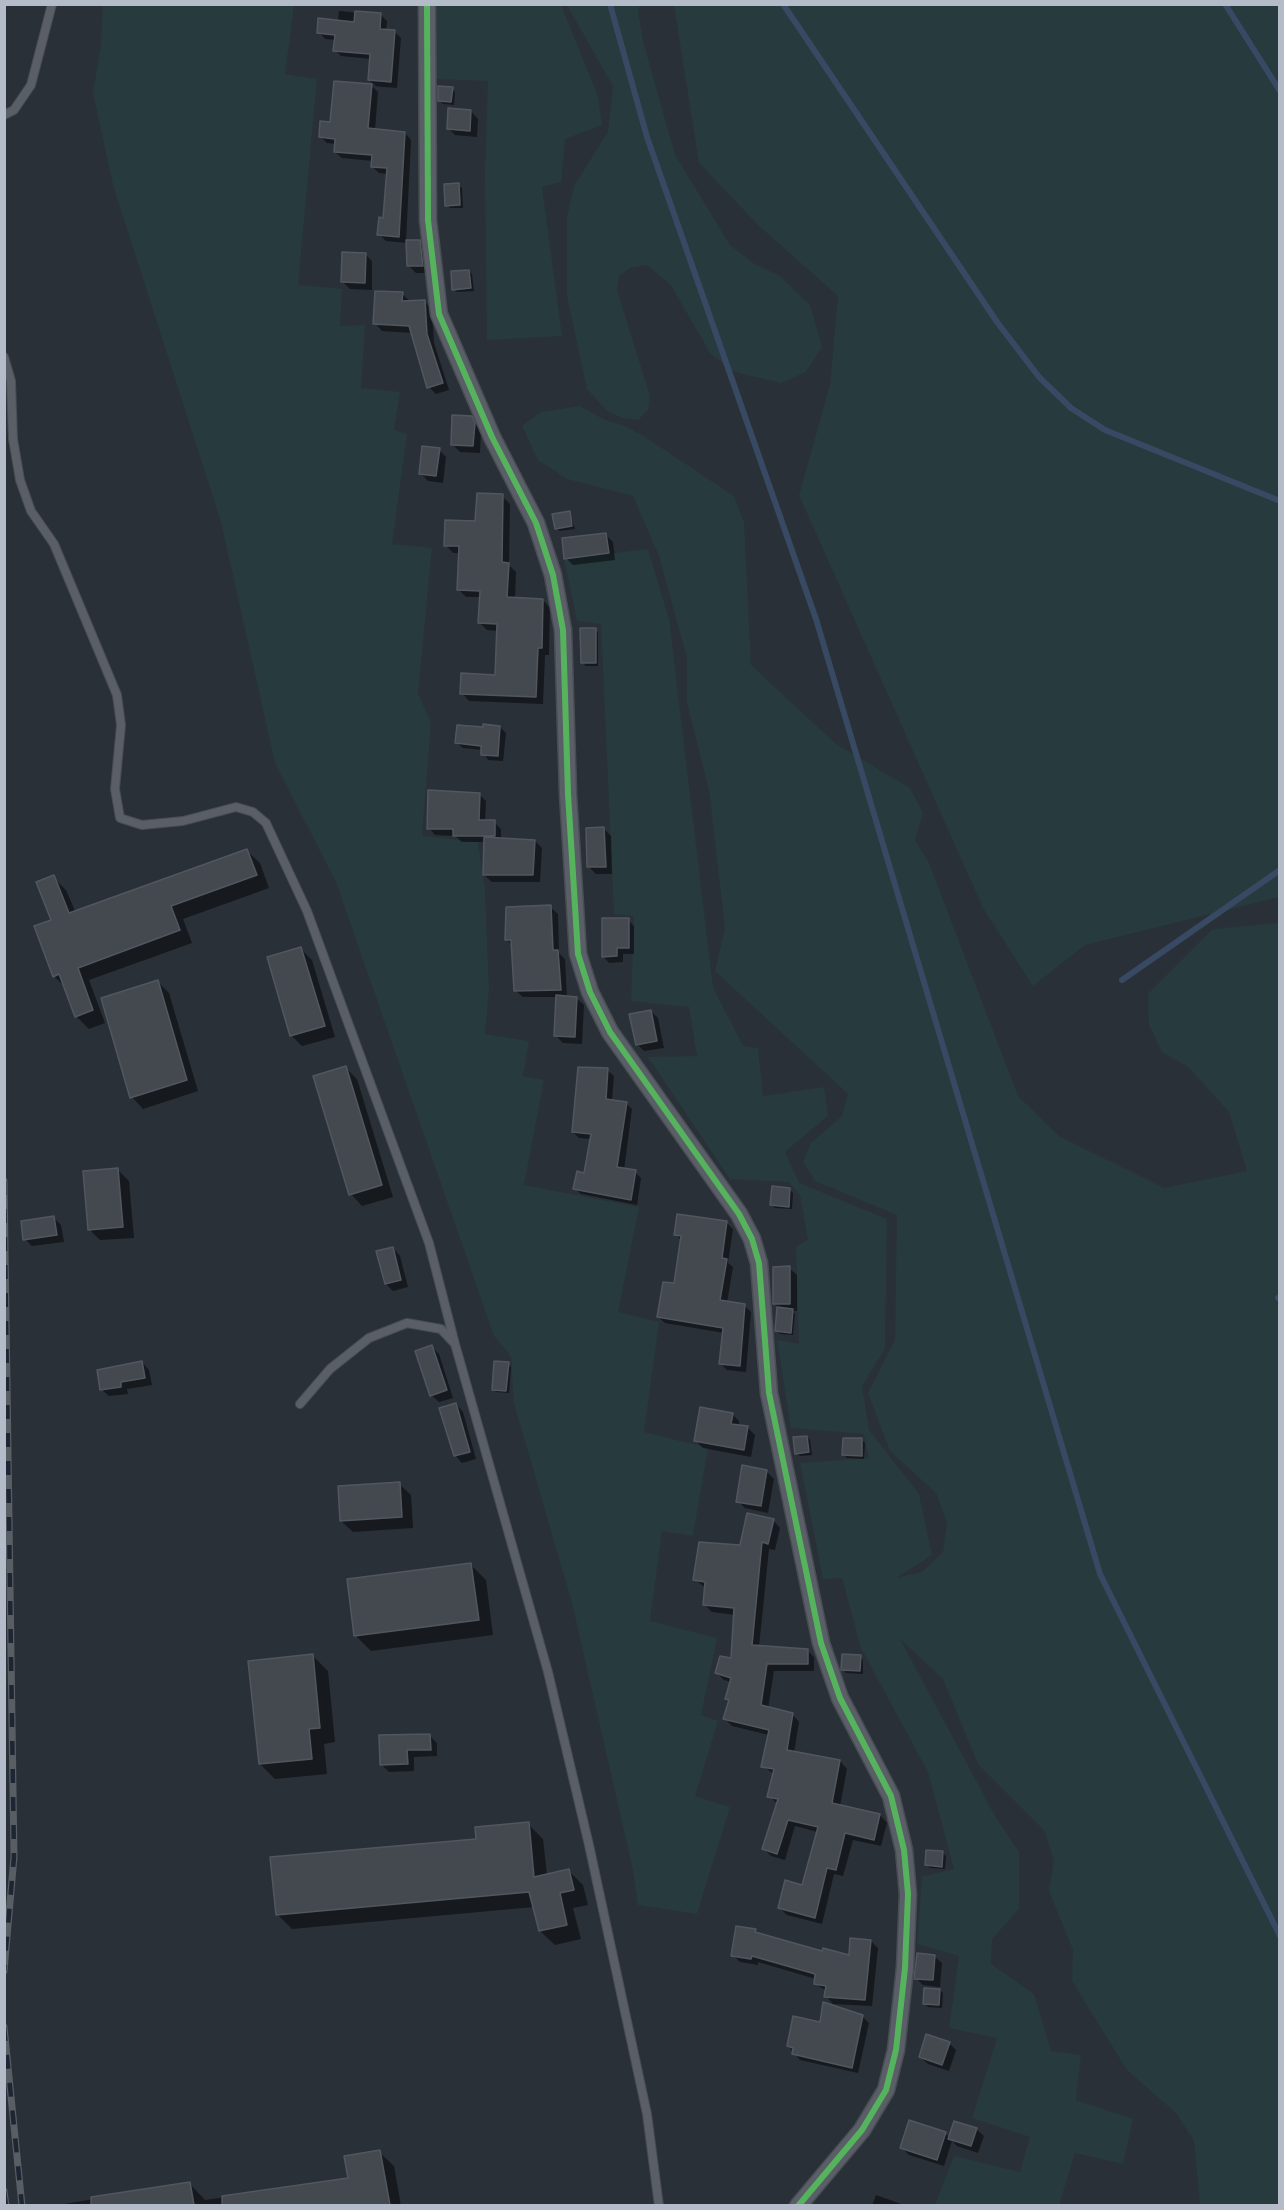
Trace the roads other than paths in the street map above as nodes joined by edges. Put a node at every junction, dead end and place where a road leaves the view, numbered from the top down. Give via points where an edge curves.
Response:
1 (52, 4) edge
2 (427, 4) edge
3 (4, 115) edge
4 (4, 357) edge
5 (455, 1344) junction
6 (300, 1404) dead end
7 (660, 2205) edge
8 (798, 2205) edge

1 - 3 lane via 32,85 14,110
2 - 8 street via 428,220 440,314 492,437 536,523 554,575 563,630 578,954 590,993 610,1032 739,1214 752,1239 759,1263 769,1393 821,1643 840,1698 891,1796 904,1850 908,1894 905,1968 896,2050 886,2090 862,2130
4 - 5 lane via 11,381 13,439 20,480 31,511 54,544 117,695 121,725 115,789 120,818 142,825 183,821 236,807 253,812 266,823 307,911 429,1243
5 - 6 lane via 441,1329 407,1323 369,1338 330,1370
5 - 7 lane via 548,1672 646,2114

